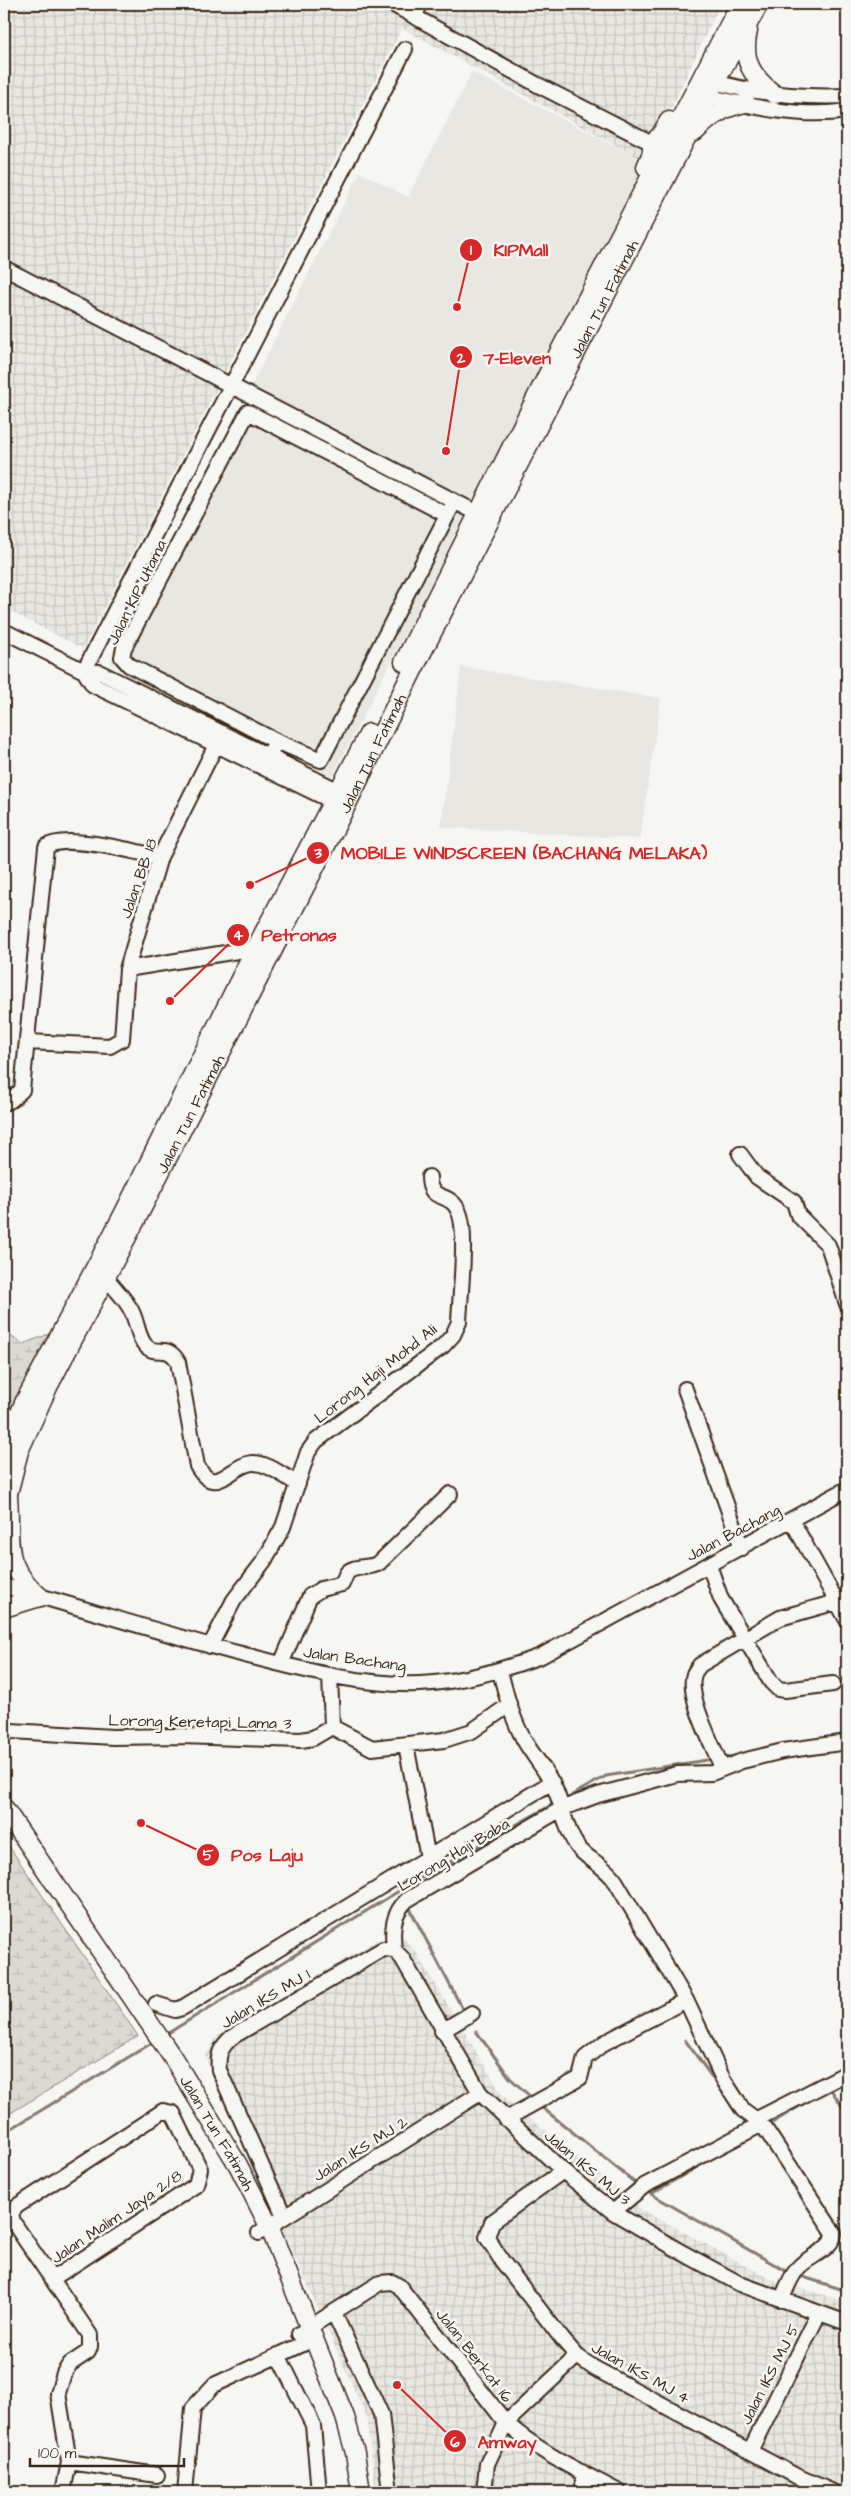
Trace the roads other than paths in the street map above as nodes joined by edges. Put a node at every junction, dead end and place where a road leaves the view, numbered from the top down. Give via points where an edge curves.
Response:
1 (392, 4) edge
2 (740, 4) edge
3 (759, 4) edge
4 (418, 10) edge
5 (750, 21) junction
6 (727, 28) junction
7 (405, 49) dead end
8 (705, 88) junction
9 (774, 94) junction
10 (847, 96) edge
11 (746, 104) junction
12 (847, 111) edge
13 (652, 143) junction
14 (680, 150) junction
15 (646, 184) junction
16 (4, 268) edge
17 (231, 386) junction
18 (454, 502) junction
19 (479, 514) junction
20 (447, 515) junction
21 (4, 630) edge
22 (84, 671) junction
23 (276, 741) junction
24 (216, 745) junction
25 (268, 756) junction
26 (342, 799) junction
27 (160, 857) junction
28 (256, 948) junction
29 (127, 969) junction
30 (28, 1042) junction
31 (4, 1103) edge
32 (740, 1154) dead end
33 (429, 1177) dead end
34 (106, 1278) junction
35 (847, 1304) edge
36 (685, 1389) dead end
37 (4, 1452) edge
38 (298, 1484) junction
39 (8, 1489) junction
40 (847, 1489) edge
41 (450, 1494) dead end
42 (4, 1509) edge
43 (792, 1520) junction
44 (742, 1548) junction
45 (709, 1565) junction
46 (4, 1586) edge
47 (40, 1597) junction
48 (842, 1601) edge
49 (4, 1608) edge
50 (847, 1620) edge
51 (744, 1638) junction
52 (210, 1646) junction
53 (281, 1664) junction
54 (500, 1671) junction
55 (330, 1675) junction
56 (833, 1684) dead end
57 (509, 1705) junction
58 (332, 1727) junction
59 (11, 1731) dead end
60 (847, 1742) edge
61 (406, 1745) junction
62 (720, 1762) junction
63 (552, 1782) junction
64 (4, 1808) edge
65 (564, 1808) junction
66 (4, 1824) edge
67 (428, 1858) junction
68 (389, 1950) junction
69 (686, 2000) junction
70 (156, 2004) dead end
71 (472, 2013) dead end
72 (148, 2029) junction
73 (442, 2031) junction
74 (847, 2073) edge
75 (480, 2093) junction
76 (506, 2119) junction
77 (759, 2122) junction
78 (563, 2171) junction
79 (612, 2212) junction
80 (284, 2216) junction
81 (264, 2230) junction
82 (52, 2280) junction
83 (782, 2300) junction
84 (334, 2313) junction
85 (819, 2313) junction
86 (847, 2323) edge
87 (304, 2336) junction
88 (278, 2355) junction
89 (577, 2356) junction
90 (506, 2423) junction
91 (750, 2451) junction
92 (69, 2462) junction
93 (582, 2472) junction
94 (157, 2475) dead end
95 (63, 2492) edge
96 (185, 2492) edge
97 (319, 2492) edge
98 (349, 2492) edge
99 (361, 2492) edge
100 (390, 2492) edge
101 (484, 2492) edge
102 (584, 2492) edge
103 (619, 2492) edge
104 (833, 2492) edge

1 - 4 street
2 - 6 main road, Jalan Tun Fatimah
3 - 5 main road, Jalan Tun Fatimah
4 - 13 street via 536,84
5 - 8 main road, Jalan Tun Fatimah
5 - 9 main road via 746,39 747,63 753,74
6 - 8 main road, Jalan Tun Fatimah
6 - 13 main road via 699,59 663,133
7 - 17 street
8 - 9 street
8 - 11 street
8 - 14 main road, Jalan Tun Fatimah
8 - 15 main road, Jalan Tun Fatimah
9 - 10 street
11 - 12 street via 802,112
11 - 14 main road via 724,108 714,114
13 - 15 main road via 643,179
14 - 26 main road, Jalan Tun Fatimah via 413,670
15 - 19 main road, Jalan Tun Fatimah
16 - 17 street
17 - 18 street
17 - 22 street
18 - 19 street
18 - 20 street, Jalan KIP Utama
19 - 26 main road, Jalan Tun Fatimah
20 - 23 street, Jalan KIP Utama via 321,760
20 - 23 street, Jalan KIP Utama via 248,412 122,657 129,665
21 - 22 street
22 - 24 street via 93,685
22 - 25 street via 99,672
23 - 25 street
24 - 26 street
24 - 27 street, Jalan BB 18
25 - 26 street
26 - 28 main road, Jalan Tun Fatimah
26 - 34 main road, Jalan Tun Fatimah
27 - 29 street, Jalan BB 18
27 - 30 street via 94,843 56,842 46,847
28 - 29 street
28 - 37 main road, Jalan Tun Fatimah via 24,1403
29 - 30 street, Jalan BB 18 via 122,1039 110,1046
30 - 31 street via 22,1090 18,1096
32 - 35 street via 758,1177 794,1202 798,1215 828,1245
33 - 38 street, Lorong Haji Mohd Ali via 432,1191 456,1204 463,1223 459,1322 443,1346 316,1441 308,1452
34 - 38 street via 128,1305 145,1345 151,1349 168,1350 178,1362 197,1466 202,1474 208,1480 216,1480 253,1463
34 - 39 main road, Jalan Tun Fatimah via 25,1433
36 - 44 street
38 - 52 street, Lorong Haji Mohd Ali via 283,1527 264,1561 234,1600
39 - 42 main road, Jalan Tun Fatimah
39 - 47 main road via 10,1518 6,1552 10,1565 25,1586
40 - 43 street, Jalan Bachang
41 - 53 street via 379,1563 352,1569 342,1584 321,1589 310,1596
43 - 44 street, Jalan Bachang
43 - 48 street
44 - 45 street, Jalan Bachang
45 - 51 street via 720,1599
45 - 54 street, Jalan Bachang via 541,1656
46 - 47 street, Jalan Bachang
47 - 49 main road
47 - 52 street, Jalan Bachang
48 - 50 street
48 - 51 street via 780,1618
51 - 56 street via 770,1682 778,1689
51 - 62 street via 700,1665 694,1674 695,1698
52 - 53 street, Jalan Bachang
53 - 55 street, Jalan Bachang
54 - 55 street, Jalan Bachang via 420,1684
54 - 57 street
55 - 58 street
57 - 61 street via 457,1738
57 - 63 street via 524,1740
58 - 59 street, Lorong Keretapi Lama 3 via 313,1738 301,1740 113,1737
58 - 61 street via 372,1748
60 - 62 street, Lorong Haji Baba
61 - 67 street
62 - 65 street, Lorong Haji Baba via 712,1773 676,1774 632,1784
63 - 65 street
63 - 67 street
64 - 72 main road, Jalan Tun Fatimah
65 - 68 street, Lorong Haji Baba via 407,1900 398,1909 394,1920
65 - 69 street via 575,1843 586,1856 608,1870
66 - 72 main road, Jalan Tun Fatimah
67 - 70 street via 182,2008 175,2010
68 - 73 street, Jalan IKS MJ 3 via 402,1958
68 - 80 street, Jalan IKS MJ 1 via 232,2037 222,2046 218,2059 220,2070
69 - 76 street via 604,2043 585,2058 580,2078
69 - 77 street via 723,2079 743,2110
71 - 73 street
72 - 81 main road, Jalan Tun Fatimah via 229,2148
73 - 75 street, Jalan IKS MJ 3
74 - 77 street
75 - 76 street, Jalan IKS MJ 3
75 - 80 street, Jalan IKS MJ 2
76 - 78 street, Jalan IKS MJ 3
77 - 79 street via 644,2186
77 - 83 street via 834,2233 830,2243 799,2266 789,2280
78 - 79 street, Jalan IKS MJ 3
78 - 89 street, Jalan IKS MJ 4 via 492,2222 487,2238
79 - 83 street, Jalan IKS MJ 3 via 740,2284
80 - 81 street, Jalan IKS MJ 2
81 - 87 main road, Jalan Tun Fatimah
82 - 82 street, Jalan Malim Jaya 2/8 via 191,2189 198,2180 200,2169 176,2116 163,2111 11,2213 13,2222
82 - 92 street via 90,2335 88,2352 70,2364 58,2394
83 - 85 street, Jalan IKS MJ 3
84 - 87 street, Jalan Berkat 16
84 - 90 street, Jalan Berkat 16 via 380,2283 392,2282 399,2286
84 - 100 street via 381,2414
85 - 86 street, Jalan IKS MJ 3
85 - 91 street, Jalan IKS MJ 5
87 - 88 street, Jalan Berkat 16
87 - 98 main road, Jalan Tun Fatimah via 333,2420
87 - 99 main road, Jalan Tun Fatimah via 345,2417
88 - 96 street, Jalan Berkat 16 via 214,2385 193,2408
88 - 97 street via 313,2425
89 - 90 street
89 - 91 street, Jalan IKS MJ 4
90 - 93 street, Jalan Berkat 16 via 531,2444
90 - 101 street via 487,2464
91 - 104 street, Jalan IKS MJ 4
92 - 94 street
92 - 95 street
93 - 102 street
93 - 103 street, Jalan Berkat 16

